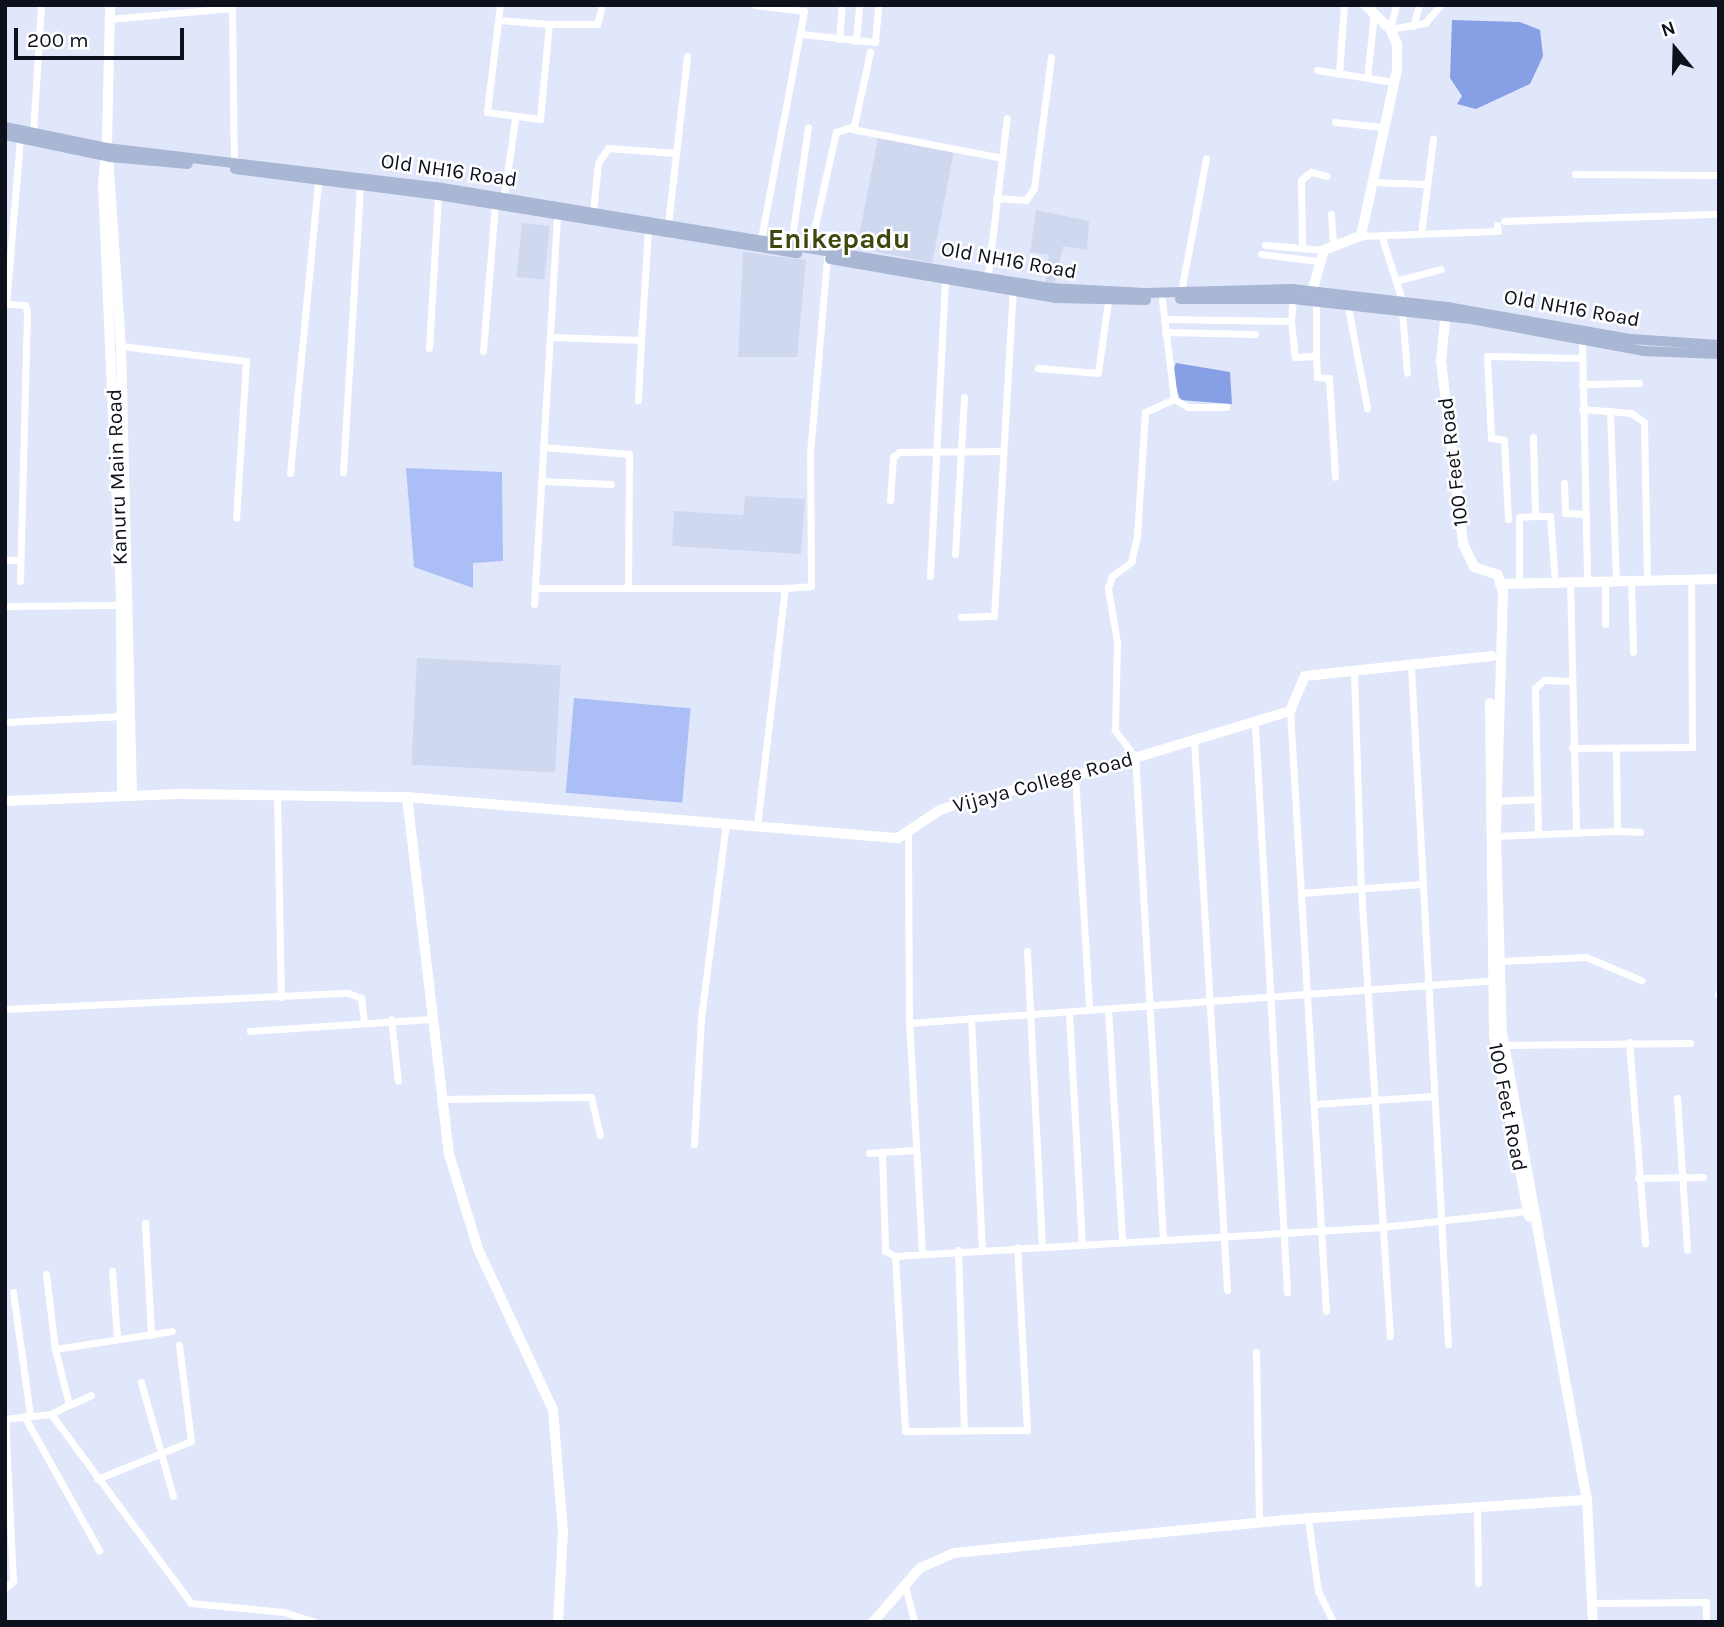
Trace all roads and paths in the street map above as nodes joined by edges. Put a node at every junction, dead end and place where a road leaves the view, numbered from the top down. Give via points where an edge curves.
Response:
1 (41, 5) edge
2 (110, 5) edge
3 (500, 5) edge
4 (602, 5) edge
5 (755, 5) edge
6 (842, 5) edge
7 (859, 5) edge
8 (878, 5) edge
9 (1344, 5) edge
10 (1396, 5) edge
11 (1419, 5) edge
12 (1440, 5) edge
13 (1371, 9) edge
14 (109, 19) junction
15 (499, 20) junction
16 (550, 24) junction
17 (1413, 26) junction
18 (1390, 29) junction
19 (801, 34) junction
20 (839, 39) junction
21 (856, 41) junction
22 (870, 52) dead end
23 (687, 56) dead end
24 (1051, 57) dead end
25 (1317, 70) dead end
26 (1339, 74) junction
27 (1367, 78) junction
28 (1394, 82) junction
29 (1007, 118) dead end
30 (515, 120) junction
31 (1335, 122) dead end
32 (5, 127) edge
33 (808, 127) dead end
34 (1382, 127) junction
35 (852, 129) junction
36 (33, 133) junction
37 (5, 135) edge
38 (20, 139) junction
39 (1433, 139) dead end
40 (107, 150) junction
41 (676, 153) junction
42 (1002, 158) junction
43 (1206, 158) dead end
44 (233, 162) junction
45 (1575, 174) dead end
46 (1719, 175) edge
47 (1326, 176) dead end
48 (318, 180) junction
49 (1371, 182) junction
50 (1424, 184) junction
51 (360, 185) junction
52 (438, 195) junction
53 (996, 198) junction
54 (500, 202) junction
55 (593, 212) junction
56 (557, 214) junction
57 (1331, 214) dead end
58 (1719, 214) edge
59 (668, 224) junction
60 (648, 229) junction
61 (1421, 234) junction
62 (1361, 236) junction
63 (1382, 238) junction
64 (761, 239) junction
65 (791, 244) junction
66 (1265, 246) dead end
67 (1328, 247) junction
68 (810, 248) junction
69 (1302, 248) junction
70 (1261, 254) dead end
71 (827, 258) junction
72 (1318, 261) junction
73 (1441, 269) dead end
74 (988, 274) junction
75 (945, 277) junction
76 (1399, 280) junction
77 (1013, 290) junction
78 (1181, 292) junction
79 (1314, 297) junction
80 (1293, 299) junction
81 (1162, 300) junction
82 (1108, 301) junction
83 (7, 304) edge
84 (1348, 307) junction
85 (1402, 307) junction
86 (1446, 312) junction
87 (1164, 319) junction
88 (1291, 321) junction
89 (1165, 332) junction
90 (1255, 334) dead end
91 (550, 337) junction
92 (1583, 339) junction
93 (641, 340) junction
94 (1719, 345) edge
95 (121, 346) junction
96 (429, 348) dead end
97 (483, 351) dead end
98 (1719, 354) edge
99 (1317, 356) junction
100 (1581, 358) junction
101 (1038, 368) dead end
102 (1408, 373) dead end
103 (1639, 383) dead end
104 (1582, 384) junction
105 (964, 397) dead end
106 (1174, 399) junction
107 (638, 400) dead end
108 (1226, 407) dead end
109 (1367, 408) dead end
110 (1583, 409) junction
111 (1610, 411) junction
112 (1533, 437) dead end
113 (542, 447) junction
114 (960, 451) junction
115 (1002, 451) junction
116 (936, 452) junction
117 (343, 472) dead end
118 (290, 473) dead end
119 (1335, 477) dead end
120 (542, 481) junction
121 (1564, 483) dead end
122 (611, 484) dead end
123 (891, 500) dead end
124 (122, 511) junction
125 (1585, 514) junction
126 (1535, 516) junction
127 (236, 518) dead end
128 (1508, 519) dead end
129 (955, 554) dead end
130 (5, 560) edge
131 (20, 561) junction
132 (930, 576) dead end
133 (1647, 578) junction
134 (1691, 578) junction
135 (1631, 579) junction
136 (1719, 579) edge
137 (1587, 580) junction
138 (1611, 580) junction
139 (20, 581) dead end
140 (1555, 582) junction
141 (1570, 582) junction
142 (1519, 584) junction
143 (811, 586) junction
144 (1500, 586) junction
145 (785, 587) junction
146 (536, 588) junction
147 (628, 588) junction
148 (820, 589) dead end
149 (534, 604) dead end
150 (121, 605) junction
151 (5, 606) edge
152 (961, 617) dead end
153 (1605, 624) dead end
154 (1633, 652) dead end
155 (1492, 656) junction
156 (1411, 666) junction
157 (126, 669) junction
158 (1354, 671) junction
159 (1572, 681) junction
160 (1290, 711) junction
161 (122, 716) junction
162 (5, 722) edge
163 (1255, 724) junction
164 (1194, 741) junction
165 (1573, 748) junction
166 (1616, 751) junction
167 (1135, 757) junction
168 (1075, 775) junction
169 (277, 793) junction
170 (127, 795) junction
171 (407, 797) junction
172 (1538, 799) junction
173 (5, 801) edge
174 (1496, 801) junction
175 (726, 822) junction
176 (757, 826) junction
177 (1617, 831) junction
178 (1640, 832) dead end
179 (1576, 833) junction
180 (1538, 834) junction
181 (908, 835) junction
182 (1496, 836) junction
183 (1421, 884) junction
184 (1361, 888) junction
185 (1302, 893) junction
186 (1027, 951) dead end
187 (1500, 961) junction
188 (1496, 980) junction
189 (1641, 980) dead end
190 (1428, 985) junction
191 (1370, 989) junction
192 (1308, 995) junction
193 (281, 998) junction
194 (1272, 998) junction
195 (1209, 1002) junction
196 (1149, 1006) junction
197 (1089, 1008) junction
198 (5, 1009) edge
199 (1108, 1010) junction
200 (1069, 1013) junction
201 (1029, 1015) junction
202 (971, 1018) junction
203 (391, 1019) junction
204 (432, 1019) junction
205 (364, 1021) junction
206 (909, 1023) junction
207 (250, 1031) dead end
208 (1629, 1042) junction
209 (1689, 1043) dead end
210 (1504, 1045) junction
211 (398, 1081) dead end
212 (1434, 1096) junction
213 (1677, 1098) dead end
214 (439, 1099) junction
215 (1376, 1101) junction
216 (1315, 1104) junction
217 (600, 1135) dead end
218 (694, 1144) dead end
219 (915, 1150) junction
220 (869, 1153) dead end
221 (882, 1153) junction
222 (1703, 1177) dead end
223 (1638, 1178) junction
224 (1682, 1178) junction
225 (1528, 1211) junction
226 (1442, 1222) junction
227 (145, 1223) dead end
228 (1382, 1227) junction
229 (1320, 1230) junction
230 (1284, 1232) junction
231 (1224, 1236) junction
232 (1163, 1239) junction
233 (1122, 1242) junction
234 (1082, 1243) junction
235 (1646, 1243) dead end
236 (1042, 1245) junction
237 (1017, 1247) junction
238 (982, 1248) junction
239 (958, 1250) junction
240 (1687, 1250) dead end
241 (922, 1252) junction
242 (895, 1256) junction
243 (111, 1271) dead end
244 (46, 1273) dead end
245 (1227, 1290) dead end
246 (13, 1292) dead end
247 (1287, 1292) dead end
248 (1326, 1311) dead end
249 (172, 1331) dead end
250 (151, 1335) junction
251 (1390, 1336) dead end
252 (117, 1338) junction
253 (1448, 1344) dead end
254 (178, 1345) dead end
255 (55, 1349) junction
256 (1256, 1352) dead end
257 (141, 1382) dead end
258 (90, 1395) dead end
259 (69, 1405) junction
260 (51, 1414) junction
261 (27, 1416) junction
262 (5, 1419) edge
263 (964, 1429) junction
264 (159, 1451) junction
265 (97, 1479) junction
266 (173, 1496) dead end
267 (1584, 1500) junction
268 (1477, 1507) junction
269 (1308, 1519) junction
270 (1259, 1523) junction
271 (99, 1550) dead end
272 (1478, 1583) dead end
273 (905, 1585) junction
274 (5, 1588) edge
275 (1593, 1603) junction
276 (314, 1622) edge
277 (558, 1622) edge
278 (873, 1622) edge
279 (914, 1622) edge
280 (1333, 1622) edge
281 (1590, 1622) edge
282 (1706, 1622) edge

1 - 36 street
2 - 14 street
3 - 15 street
4 - 16 street via 597,24
5 - 19 street via 804,11
6 - 20 street
7 - 21 street
8 - 21 street via 875,42
9 - 26 street
10 - 18 street
11 - 17 street
12 - 17 street via 1433,18
13 - 18 street
13 - 27 street
14 - 40 street
14 - 44 street via 232,8
15 - 16 street
15 - 30 street via 485,106 492,116
16 - 30 street via 543,115
17 - 18 street
18 - 28 street via 1398,53
19 - 20 street
19 - 64 street
20 - 21 street
22 - 35 street
23 - 41 street
24 - 53 street via 1034,188 1026,200
25 - 26 street
26 - 27 street
27 - 28 street
28 - 34 street
29 - 42 street
30 - 54 street
31 - 34 street
32 - 36 main road, Old NH16 Road
33 - 65 street
34 - 49 street
35 - 42 street
35 - 68 street via 836,132
36 - 40 main road, Old NH16 Road
37 - 38 main road, Old NH16 Road
38 - 40 main road, Old NH16 Road
38 - 83 street
39 - 50 street via 1430,184
40 - 44 main road, Old NH16 Road
40 - 48 main road, Old NH16 Road
40 - 95 street, Kanuru Main Road
40 - 124 street, Kanuru Main Road
41 - 55 street via 608,148 598,163
41 - 59 street
42 - 53 street
43 - 78 street
44 - 54 main road, Old NH16 Road
45 - 46 street
47 - 69 street via 1311,173 1301,180
48 - 51 main road, Old NH16 Road
48 - 118 street
49 - 50 street
49 - 62 street
50 - 61 street
51 - 52 main road, Old NH16 Road
51 - 117 street
52 - 54 main road, Old NH16 Road
52 - 96 street
53 - 74 street
54 - 55 main road, Old NH16 Road
54 - 56 main road, Old NH16 Road
54 - 97 street
55 - 59 main road, Old NH16 Road
56 - 60 main road, Old NH16 Road
56 - 91 street
57 - 67 street
58 - 61 street via 1500,223 1497,231
59 - 64 main road, Old NH16 Road
60 - 71 main road, Old NH16 Road
60 - 93 street
61 - 63 street
62 - 63 street
62 - 67 street
63 - 76 street
64 - 65 main road, Old NH16 Road
65 - 68 main road, Old NH16 Road
66 - 69 street
67 - 69 street
67 - 72 street
68 - 74 main road, Old NH16 Road
70 - 72 street
71 - 75 main road, Old NH16 Road
71 - 143 street via 811,442
72 - 79 street
73 - 76 street
74 - 78 main road, Old NH16 Road via 1087,293
75 - 77 main road, Old NH16 Road
75 - 116 street
76 - 85 street
77 - 82 main road, Old NH16 Road
77 - 115 street
78 - 79 main road, Old NH16 Road via 1251,287
79 - 80 main road, Old NH16 Road
79 - 84 main road, Old NH16 Road
79 - 85 main road, Old NH16 Road
79 - 99 street
80 - 81 main road, Old NH16 Road
80 - 88 street
81 - 82 main road, Old NH16 Road
81 - 87 street
82 - 101 street via 1098,373
83 - 131 street via 24,305 27,312
84 - 85 main road, Old NH16 Road
84 - 109 street
85 - 86 main road, Old NH16 Road
85 - 102 street
86 - 92 main road, Old NH16 Road
86 - 94 main road, Old NH16 Road via 1631,339
86 - 144 street, 100 Feet Road via 1441,360 1464,544 1474,567 1494,572
87 - 88 street
87 - 89 street
88 - 99 street via 1294,356
89 - 90 street
89 - 106 street
91 - 93 street
91 - 113 street
92 - 98 main road, Old NH16 Road via 1643,351
92 - 100 street
93 - 107 street
95 - 124 street, Kanuru Main Road
95 - 127 street via 246,361
99 - 119 street via 1317,377 1329,377
100 - 104 street
100 - 128 street via 1487,356 1491,438 1504,440
103 - 104 street
104 - 110 street
105 - 114 street
106 - 108 street via 1188,407
106 - 167 street via 1145,412 1137,536 1131,562 1112,576 1108,588 1117,642 1115,730
110 - 111 street
110 - 125 street
111 - 133 street via 1638,415 1644,422
111 - 138 street
112 - 126 street
113 - 120 street
113 - 147 street via 629,454
114 - 115 street
114 - 116 street
114 - 129 street
115 - 152 street via 994,616
116 - 123 street via 895,454
116 - 132 street
120 - 122 street
120 - 146 street
121 - 125 street via 1565,513
124 - 150 street, Kanuru Main Road
124 - 157 street, Kanuru Main Road
125 - 137 street
126 - 140 street via 1550,516
126 - 142 street via 1519,517
130 - 131 street
131 - 139 street
133 - 134 street
133 - 135 street
134 - 136 street
134 - 166 street via 1692,747
135 - 138 street
135 - 154 street
137 - 138 street
137 - 141 street
138 - 153 street
140 - 141 street
140 - 142 street
141 - 159 street
142 - 144 street
143 - 145 street
143 - 148 street
144 - 155 street, 100 Feet Road
144 - 174 street, 100 Feet Road
145 - 147 street
145 - 176 street
146 - 147 street
146 - 149 street
150 - 151 street
150 - 157 street, Kanuru Main Road
155 - 156 street
155 - 188 street, 100 Feet Road
156 - 158 street
156 - 183 street
157 - 161 street, Kanuru Main Road
157 - 170 street, Kanuru Main Road
158 - 160 street via 1305,677
158 - 184 street
159 - 165 street
159 - 172 street via 1544,680 1535,688
160 - 163 street, Vijaya College Road
160 - 185 street
161 - 162 street
161 - 170 street, Kanuru Main Road
163 - 164 street, Vijaya College Road
163 - 194 street
164 - 167 street, Vijaya College Road
164 - 195 street
165 - 166 street
165 - 179 street
166 - 177 street
167 - 168 street, Vijaya College Road
167 - 196 street
168 - 181 street, Vijaya College Road via 946,807
168 - 197 street
169 - 170 street
169 - 171 street
169 - 193 street
170 - 173 street
171 - 175 street
171 - 204 street
172 - 174 street
172 - 180 street
174 - 182 street, 100 Feet Road
175 - 176 street
175 - 218 street via 701,1018
176 - 181 street via 879,839
177 - 178 street
177 - 179 street
179 - 180 street
180 - 182 street
181 - 206 street
182 - 187 street, 100 Feet Road
183 - 184 street
183 - 190 street
184 - 185 street
184 - 191 street
185 - 192 street
186 - 201 street
187 - 188 street, 100 Feet Road
187 - 189 street via 1586,957
188 - 190 street
188 - 210 street, 100 Feet Road
188 - 225 street, 100 Feet Road via 1494,1035
190 - 191 street
190 - 212 street
191 - 192 street
191 - 215 street
192 - 194 street
192 - 216 street
193 - 198 street
193 - 205 street via 358,995
194 - 195 street
194 - 230 street
195 - 196 street
195 - 231 street
196 - 199 street
196 - 232 street
197 - 199 street
197 - 200 street
199 - 233 street
200 - 201 street
200 - 234 street
201 - 202 street
201 - 236 street
202 - 206 street
202 - 238 street
203 - 204 street
203 - 205 street
203 - 211 street
204 - 214 street
205 - 207 street
206 - 219 street
208 - 209 street
208 - 210 street
208 - 223 street
210 - 267 street, 100 Feet Road
212 - 215 street
212 - 226 street
213 - 224 street
214 - 217 street via 591,1097
214 - 277 street via 466,1217 553,1410 563,1531
215 - 216 street
215 - 228 street
216 - 229 street
219 - 221 street
219 - 241 street
220 - 221 street
221 - 242 street via 885,1251
222 - 224 street
223 - 224 street
223 - 235 street
224 - 240 street
225 - 226 street
225 - 267 street, 100 Feet Road
226 - 228 street
226 - 253 street
227 - 250 street
228 - 229 street
228 - 251 street
229 - 230 street
229 - 248 street
230 - 231 street
230 - 247 street
231 - 232 street
231 - 245 street
232 - 233 street
233 - 234 street
234 - 236 street
236 - 237 street
237 - 238 street
237 - 263 street via 1027,1430
238 - 239 street
239 - 241 street
239 - 263 street
241 - 242 street
242 - 263 street via 905,1431
243 - 252 street
244 - 255 street
246 - 261 street
249 - 250 street
250 - 252 street
252 - 255 street
254 - 264 street via 191,1438
255 - 259 street
256 - 270 street
257 - 264 street
258 - 259 street
259 - 260 street
260 - 261 street
260 - 265 street
261 - 262 street
261 - 271 street
262 - 274 street via 13,1581
264 - 265 street
264 - 266 street
265 - 276 street via 191,1603 284,1612
267 - 268 street
267 - 275 street, 100 Feet Road
267 - 281 street, 100 Feet Road
268 - 269 street
268 - 272 street
269 - 270 street
269 - 280 street via 1318,1591
270 - 273 street via 954,1553 936,1557
273 - 278 street
273 - 279 street
275 - 281 street, 100 Feet Road
275 - 282 street via 1706,1602

